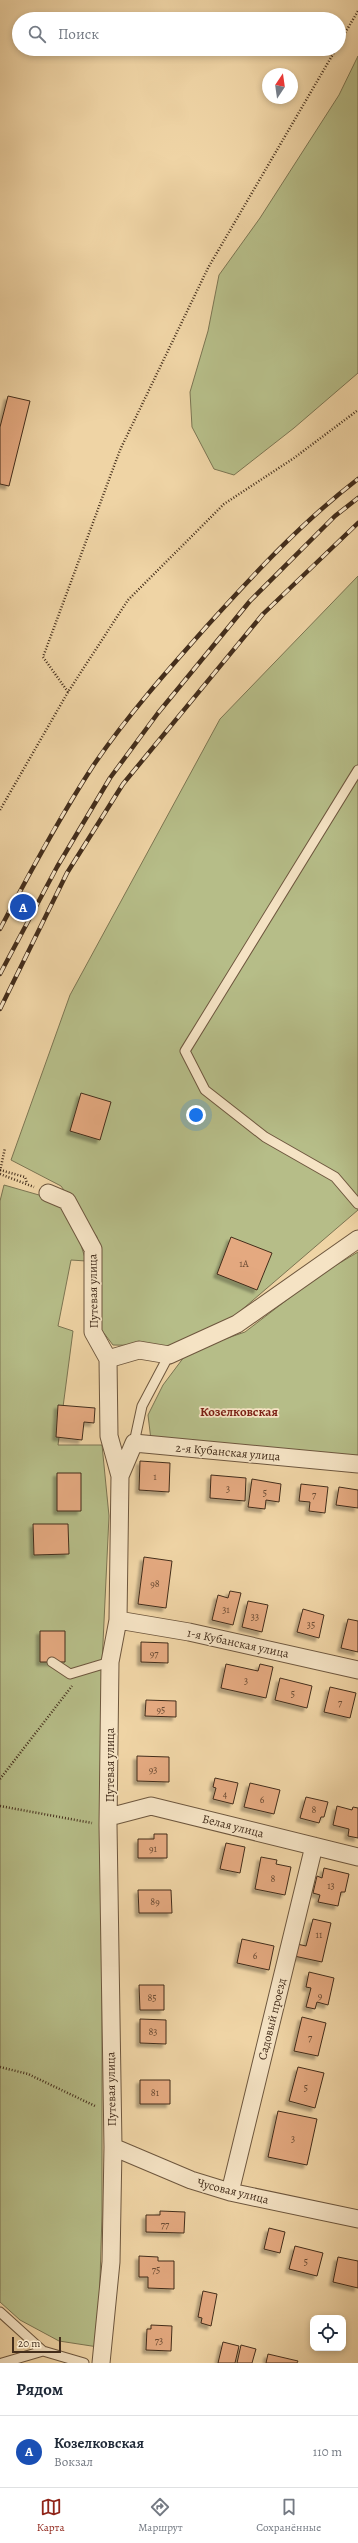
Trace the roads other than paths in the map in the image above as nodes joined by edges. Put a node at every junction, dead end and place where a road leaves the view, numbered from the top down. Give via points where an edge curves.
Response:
1 (358, 770) edge
2 (48, 1193) dead end
3 (358, 1204) edge
4 (358, 1239) edge
5 (169, 1355) junction
6 (108, 1359) junction
7 (134, 1443) junction
8 (358, 1464) edge
9 (120, 1476) junction
10 (118, 1620) junction
11 (52, 1662) dead end
12 (110, 1662) junction
13 (358, 1670) edge
14 (109, 1821) junction
15 (314, 1846) junction
16 (358, 1857) edge
17 (113, 2147) junction
18 (230, 2192) junction
19 (358, 2219) edge
20 (0, 2312) edge
21 (43, 2351) junction
22 (2, 2363) edge
23 (84, 2363) edge
24 (101, 2363) edge

1 - 3 lane via 184,1052 204,1090 265,1137 335,1177
2 - 6 street, Путевая улица via 67,1201 93,1249 93,1332
4 - 5 street via 237,1324
5 - 6 street via 139,1350
5 - 7 lane via 142,1406
6 - 9 street, Путевая улица via 110,1436
7 - 8 street, 2-я Кубанская улица
7 - 9 street
9 - 10 street, Путевая улица
10 - 12 street, Путевая улица
10 - 13 street, 1-я Кубанская улица via 189,1632
11 - 12 lane via 70,1674
12 - 14 street, Путевая улица
14 - 15 street, Белая улица via 151,1806
14 - 17 street, Путевая улица
15 - 16 street, Белая улица
15 - 18 street, Садовый проезд
17 - 18 street, Чусовая улица via 191,2180
17 - 24 street, Путевая улица via 112,2262
18 - 19 street, Чусовая улица
20 - 21 lane
21 - 22 lane
21 - 23 lane

